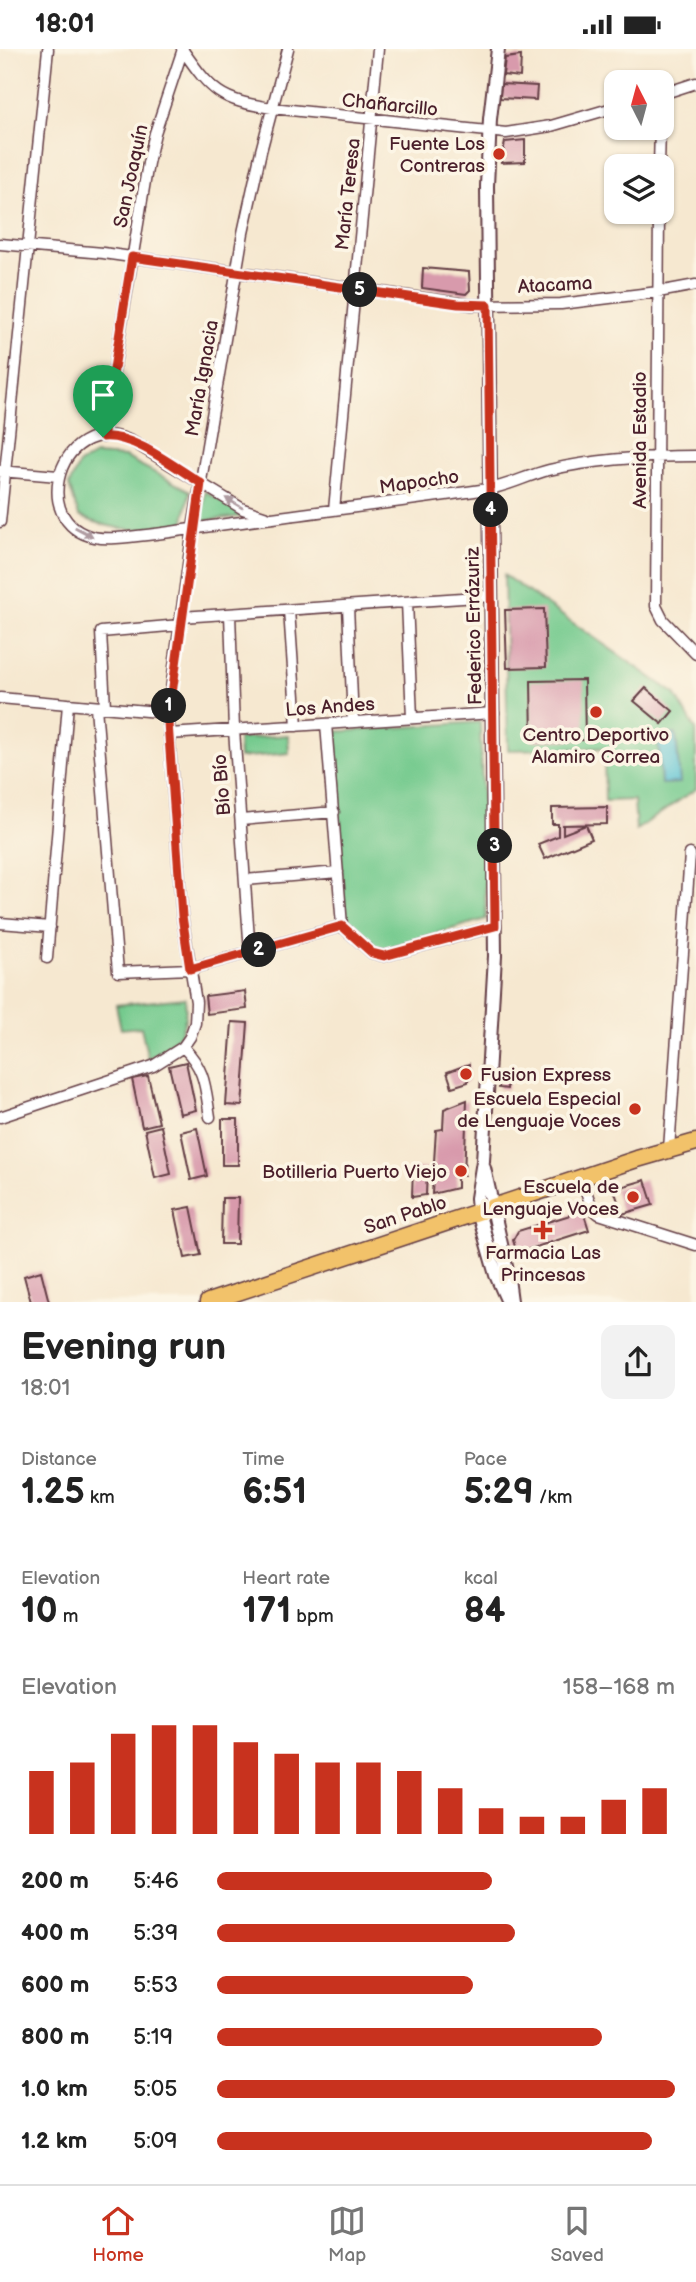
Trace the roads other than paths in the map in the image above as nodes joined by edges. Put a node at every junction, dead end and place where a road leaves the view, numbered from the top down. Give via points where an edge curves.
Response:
1 (48, 49) edge
2 (183, 49) edge
3 (288, 49) edge
4 (378, 49) edge
5 (498, 49) edge
6 (696, 83) edge
7 (674, 90) edge
8 (272, 108) junction
9 (604, 111) edge
10 (373, 119) junction
11 (489, 132) junction
12 (659, 224) edge
13 (0, 244) edge
14 (28, 245) junction
15 (132, 257) junction
16 (236, 272) junction
17 (696, 285) edge
18 (355, 289) junction
19 (658, 292) junction
20 (488, 305) junction
21 (103, 437) junction
22 (657, 456) junction
23 (696, 456) edge
24 (2, 472) edge
25 (58, 476) junction
26 (201, 483) junction
27 (490, 489) junction
28 (334, 510) junction
29 (270, 518) junction
30 (0, 522) edge
31 (193, 528) junction
32 (492, 596) junction
33 (407, 602) junction
34 (348, 606) junction
35 (289, 610) junction
36 (230, 614) junction
37 (180, 621) junction
38 (696, 654) edge
39 (0, 698) edge
40 (68, 704) junction
41 (101, 707) junction
42 (169, 713) junction
43 (494, 713) junction
44 (412, 718) junction
45 (353, 722) junction
46 (327, 724) junction
47 (297, 726) junction
48 (234, 730) junction
49 (169, 734) junction
50 (334, 812) junction
51 (241, 820) junction
52 (690, 854) dead end
53 (338, 872) junction
54 (245, 880) junction
55 (0, 923) edge
56 (342, 926) junction
57 (495, 926) junction
58 (50, 927) junction
59 (250, 953) junction
60 (47, 958) dead end
61 (190, 969) junction
62 (183, 1047) junction
63 (0, 1117) edge
64 (210, 1117) dead end
65 (696, 1142) edge
66 (669, 1149) junction
67 (581, 1178) junction
68 (485, 1210) junction
69 (696, 1245) edge
70 (208, 1302) edge
71 (510, 1302) edge

1 - 14 street
2 - 8 street, Chañarcillo via 197,72 222,96
2 - 15 street, San Joaquín via 150,152
3 - 8 street, María Ignacia
4 - 10 street, María Teresa
5 - 11 street, Federico Errázuriz
6 - 7 street
8 - 10 street, Chañarcillo
8 - 16 street, María Ignacia
9 - 11 street, Chañarcillo via 551,126
10 - 11 street, Chañarcillo
10 - 18 street, María Teresa
11 - 20 street, Federico Errázuriz
12 - 19 street, Avenida Estadio
13 - 14 street, Atacama
14 - 15 street, Atacama
14 - 24 street
15 - 16 street, Atacama
15 - 21 street, San Joaquín
16 - 18 street, Atacama
16 - 26 street, María Ignacia
17 - 19 street, Atacama
18 - 20 street, Atacama
18 - 28 street, María Teresa
19 - 20 street, Atacama via 561,304
19 - 22 street, Avenida Estadio
20 - 27 street, Federico Errázuriz
21 - 25 street via 85,442 71,453
21 - 26 street, Mapocho via 133,442
22 - 23 street, Mapocho
22 - 27 street, Mapocho via 558,468
22 - 38 street, Avenida Estadio via 656,606 663,620
24 - 25 street
24 - 30 street
25 -> 31 street, Mapocho via 61,509 69,522 88,536 117,538
29 -> 26 street, Mapocho via 243,509
26 - 31 street, María Ignacia
27 - 28 street, Mapocho
27 - 32 street, Federico Errázuriz
28 - 29 street, Mapocho
29 - 31 street, Mapocho
31 - 37 street, María Ignacia
32 - 33 street
32 - 43 street, Federico Errázuriz
33 - 34 street
33 - 44 street
34 - 35 street
34 - 45 street
35 - 36 street
35 - 47 street
36 - 37 street
36 - 48 street, Bío Bío
37 - 41 street via 101,632
37 - 42 street, María Ignacia
39 - 40 street
40 - 41 street
40 - 58 street
41 - 42 street
41 - 61 street via 118,972
42 - 49 street, María Ignacia
43 - 44 street, Los Andes
43 - 57 street, Federico Errázuriz
44 - 45 street, Los Andes
45 - 46 street, Los Andes
46 - 47 street, Los Andes
46 - 50 street
47 - 48 street, Los Andes
48 - 49 street, Los Andes
48 - 51 street, Bío Bío
49 - 61 street, María Ignacia
50 - 51 street
50 - 53 street
51 - 54 street, Bío Bío
52 - 66 street
53 - 54 street
53 - 56 street
54 - 59 street, Bío Bío
55 - 58 street
56 - 57 street via 372,953 384,956
56 - 59 street
57 - 68 street, Federico Errázuriz via 483,1161 477,1191
58 - 60 street
59 - 61 street
61 - 62 street, María Ignacia via 196,1015
62 - 63 street via 153,1066
62 - 64 street via 203,1075
65 - 66 main road, San Pablo
66 - 67 main road, San Pablo
67 - 68 main road, San Pablo
67 - 69 street via 598,1214
68 - 70 main road, San Pablo
68 - 71 street, Federico Errázuriz via 496,1275

